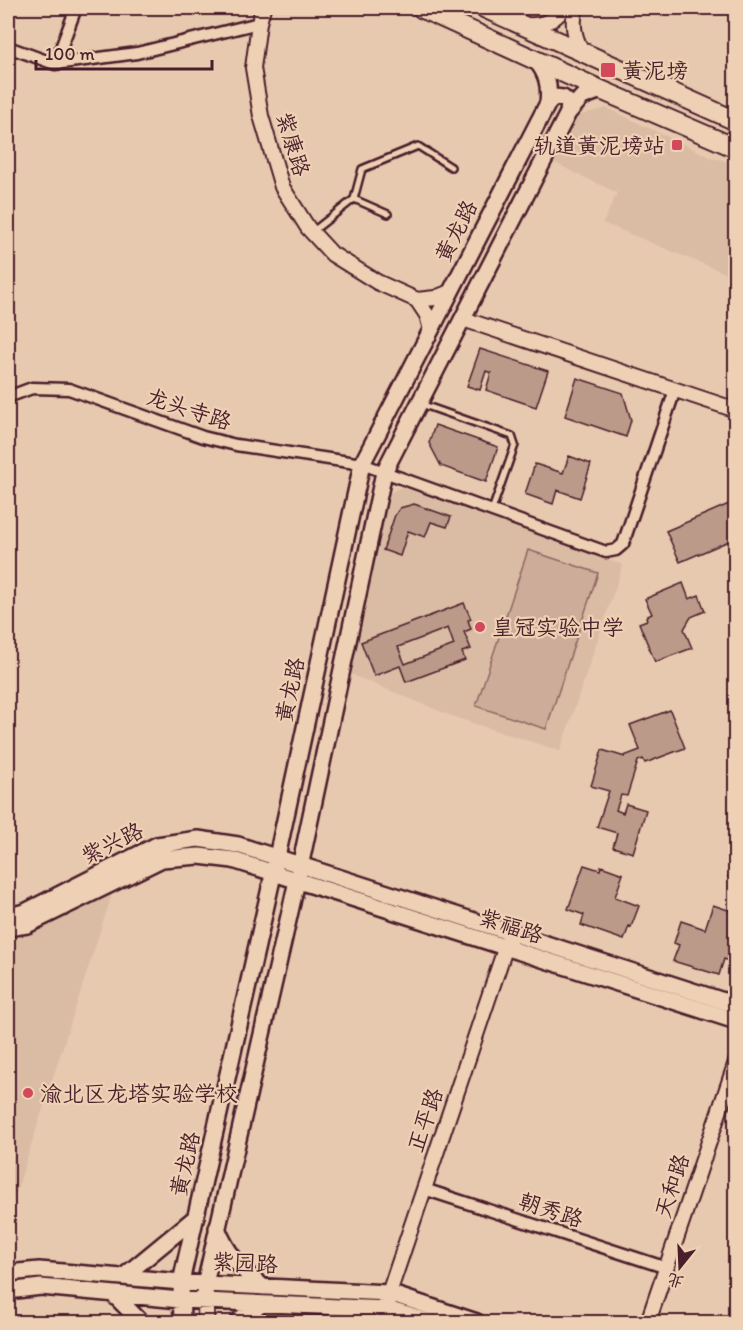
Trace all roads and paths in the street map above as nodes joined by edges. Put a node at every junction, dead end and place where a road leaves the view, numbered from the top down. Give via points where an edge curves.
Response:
1 (76, 8) edge
2 (263, 8) edge
3 (422, 8) edge
4 (484, 8) edge
5 (564, 8) edge
6 (576, 8) edge
7 (259, 23) junction
8 (522, 25) junction
9 (8, 47) edge
10 (582, 50) junction
11 (536, 60) junction
12 (55, 64) junction
13 (601, 90) junction
14 (548, 103) junction
15 (568, 113) junction
16 (735, 121) edge
17 (735, 148) edge
18 (451, 166) dead end
19 (354, 199) junction
20 (388, 214) dead end
21 (312, 232) junction
22 (450, 292) junction
23 (417, 300) junction
24 (463, 319) junction
25 (431, 330) junction
26 (675, 390) junction
27 (8, 397) edge
28 (419, 404) junction
29 (735, 410) edge
30 (362, 465) junction
31 (384, 472) junction
32 (492, 510) junction
33 (277, 857) junction
34 (301, 865) junction
35 (273, 873) junction
36 (297, 881) junction
37 (324, 889) junction
38 (291, 908) junction
39 (8, 916) edge
40 (8, 928) edge
41 (508, 940) junction
42 (735, 1005) edge
43 (735, 1022) edge
44 (735, 1062) edge
45 (424, 1189) junction
46 (196, 1217) junction
47 (217, 1228) junction
48 (667, 1268) junction
49 (8, 1273) edge
50 (123, 1277) junction
51 (181, 1282) junction
52 (205, 1284) junction
53 (263, 1287) junction
54 (8, 1291) edge
55 (112, 1294) junction
56 (180, 1300) junction
57 (205, 1302) junction
58 (262, 1304) junction
59 (388, 1308) edge
60 (141, 1323) edge
61 (182, 1323) edge
62 (206, 1323) edge
63 (238, 1323) edge
64 (429, 1323) edge
65 (477, 1323) edge
66 (648, 1323) edge

1 - 12 street
2 - 7 street, 紫康路
3 - 11 highway
4 - 8 highway
5 - 8 street via 548,22
6 - 10 street via 573,27
7 - 12 street via 137,53
7 - 21 street, 紫康路 via 253,68 261,116 282,187
8 - 10 highway
9 - 12 street
10 - 16 highway
11 - 13 highway
11 - 14 main road via 546,73
13 - 15 main road via 582,97
13 - 17 highway
14 - 15 main road via 554,97 563,98 569,103
14 - 22 main road, 黄龙路
15 - 24 main road, 黄龙路
18 - 19 lane via 418,146 362,169
19 - 20 lane
19 - 21 lane
21 - 23 street, 紫康路 via 332,254 377,282
22 - 23 street
22 - 25 main road, 黄龙路
23 - 25 street
24 - 26 street
24 - 28 main road, 黄龙路
25 - 30 main road, 黄龙路
26 - 29 street
26 - 32 street, 龙头寺路 via 623,544 616,550 606,552
27 - 30 street, 龙头寺路 via 32,388 69,389 203,437
28 - 31 main road, 黄龙路
28 - 32 lane via 512,436 515,445
30 - 31 street, 龙头寺路
30 - 33 main road, 黄龙路
31 - 32 street, 龙头寺路
31 - 34 main road, 黄龙路
33 - 34 main road, 紫福路
33 - 35 main road, 黄龙路
33 - 39 main road, 紫兴路 via 238,845 198,839 157,845 25,912
34 - 36 main road, 黄龙路
34 - 41 main road, 紫福路
35 - 36 main road, 紫福路
35 - 40 main road, 紫兴路 via 233,860 199,856 162,859 27,925
35 - 46 main road, 黄龙路
36 - 37 main road, 紫福路
36 - 38 main road, 黄龙路
37 - 38 main road via 305,895
37 - 41 main road, 紫福路
38 - 47 main road, 黄龙路
41 - 42 main road, 紫福路
41 - 43 main road, 紫福路
41 - 45 street, 正平路
44 - 48 street, 天和路
45 - 48 street, 朝秀路
45 - 59 street, 正平路
46 - 50 main road
46 - 51 main road, 黄龙路
47 - 52 main road, 黄龙路
47 - 53 main road via 235,1262
48 - 66 street, 天和路
49 - 50 main road, 紫园路 via 39,1270
50 - 51 main road, 紫园路
51 - 52 main road, 紫园路
51 - 56 main road, 黄龙路
52 - 53 main road, 紫园路
52 - 57 main road, 黄龙路
53 - 59 main road, 紫园路
54 - 55 main road, 紫园路 via 41,1287
55 - 56 main road, 紫园路
55 - 60 main road
56 - 57 main road, 紫园路
56 - 61 main road, 黄龙路
57 - 58 main road, 紫园路
57 - 62 main road, 黄龙路
58 - 59 main road, 紫园路
58 - 63 main road
59 - 64 main road, 紫园路
59 - 65 main road, 紫园路

